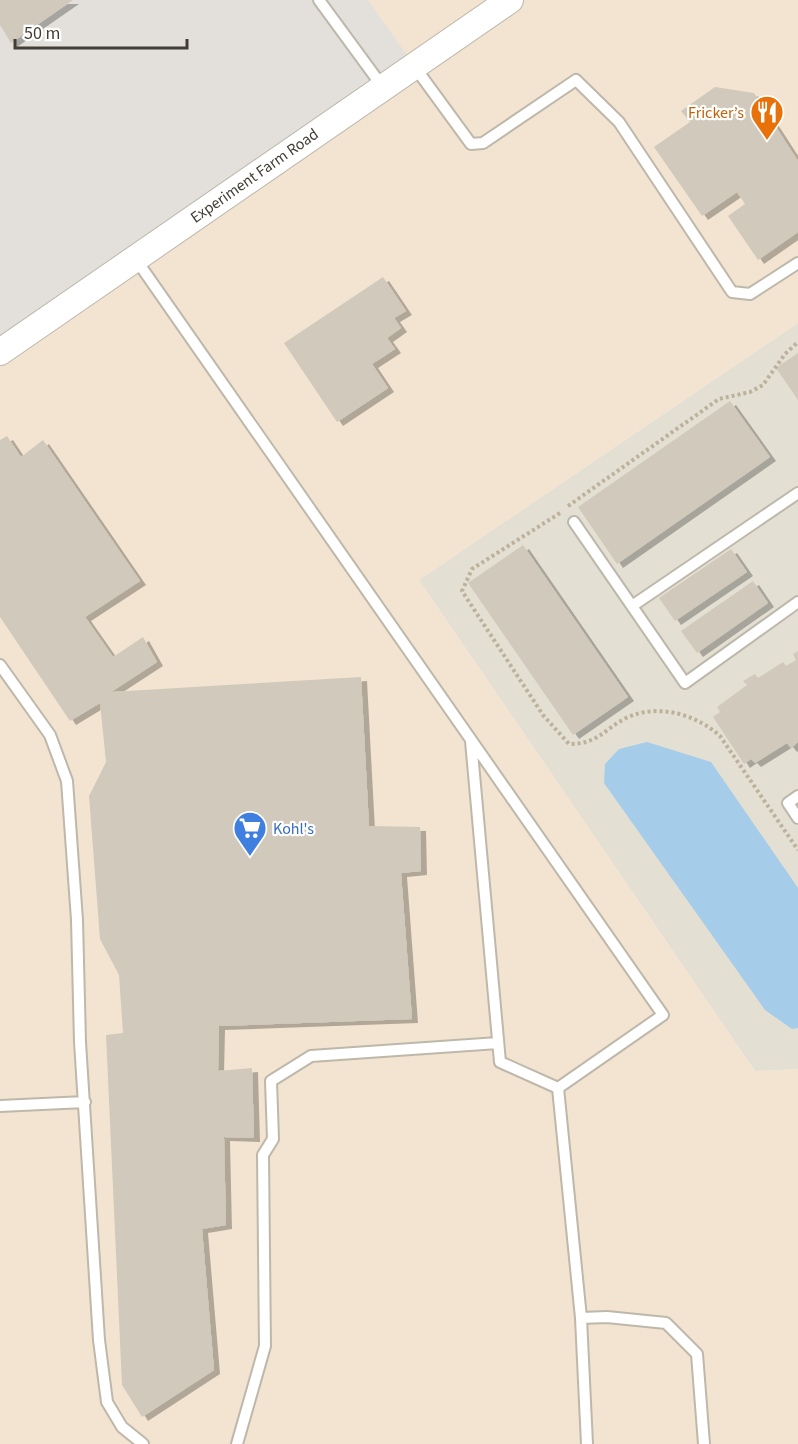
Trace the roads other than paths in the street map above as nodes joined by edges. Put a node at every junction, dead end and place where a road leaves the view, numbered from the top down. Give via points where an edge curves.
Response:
1 (319, 0) edge
2 (510, 0) edge
3 (414, 65) junction
4 (382, 86) junction
5 (135, 258) junction
6 (798, 263) edge
7 (0, 352) edge
8 (798, 493) edge
9 (574, 522) dead end
10 (798, 602) edge
11 (632, 606) junction
12 (0, 665) edge
13 (471, 740) junction
14 (798, 796) edge
15 (798, 818) edge
16 (498, 1043) junction
17 (558, 1088) junction
18 (85, 1102) junction
19 (0, 1106) edge
20 (581, 1318) junction
21 (143, 1444) edge
22 (237, 1444) edge
23 (587, 1444) edge
24 (704, 1444) edge

1 - 4 lane
2 - 3 street, Experiment Farm Road
3 - 4 street, Experiment Farm Road
3 - 6 lane via 471,144 483,143 576,80 619,122 732,292 750,294
4 - 5 street, Experiment Farm Road
5 - 7 street, Experiment Farm Road
5 - 13 lane
8 - 11 lane
9 - 11 lane
10 - 11 lane via 686,683
12 - 18 lane via 50,735 66,781
13 - 16 lane
13 - 17 lane via 663,1015
14 - 15 lane via 788,803
16 - 17 lane via 500,1062
16 - 22 lane via 311,1056 271,1081 273,1139 263,1155 265,1346
17 - 20 lane
18 - 19 lane
18 - 21 lane via 99,1340 107,1402 122,1427
20 - 23 lane
20 - 24 lane via 666,1323 697,1354

